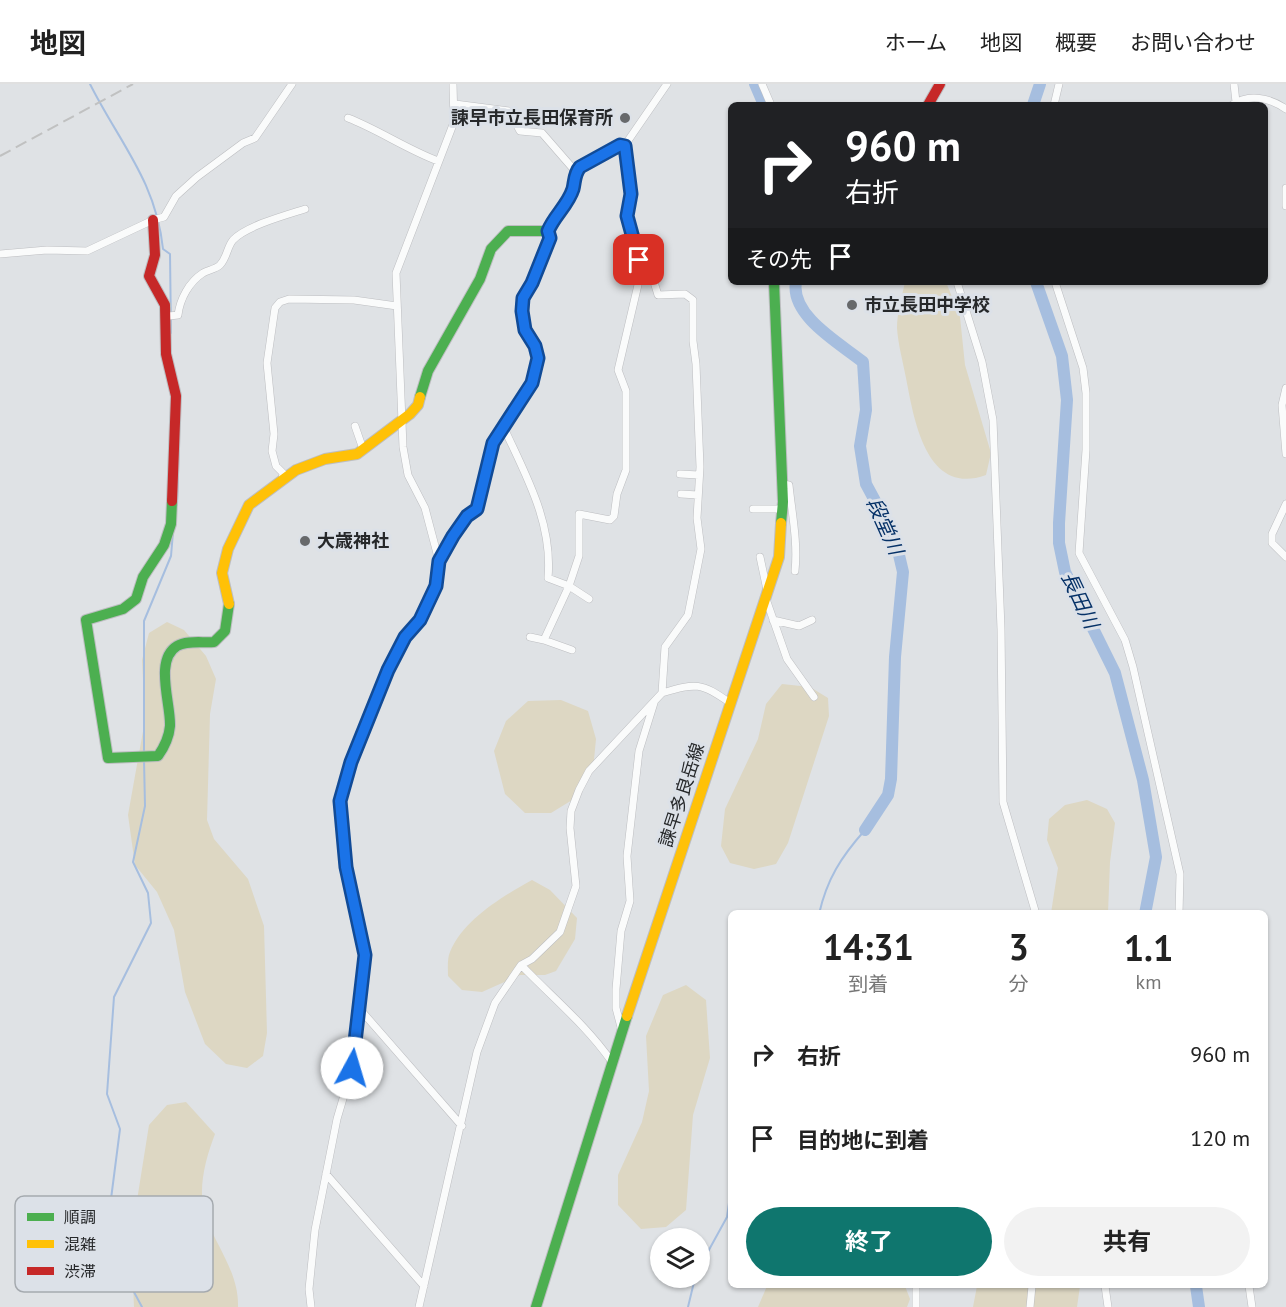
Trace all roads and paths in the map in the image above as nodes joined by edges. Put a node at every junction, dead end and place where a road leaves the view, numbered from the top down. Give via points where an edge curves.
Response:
1 (292, 84) edge
2 (453, 84) edge
3 (667, 84) edge
4 (762, 84) edge
5 (939, 84) edge
6 (1059, 84) edge
7 (1234, 84) edge
8 (770, 102) edge
9 (930, 102) edge
10 (1055, 102) edge
11 (1234, 102) edge
12 (1245, 102) edge
13 (454, 104) junction
14 (1286, 109) edge
15 (348, 118) dead end
16 (625, 146) junction
17 (438, 160) junction
18 (576, 172) junction
19 (1286, 188) edge
20 (1286, 206) edge
21 (305, 209) dead end
22 (156, 219) junction
23 (548, 231) junction
24 (0, 254) edge
25 (641, 272) junction
26 (774, 285) edge
27 (958, 285) edge
28 (1056, 285) edge
29 (397, 306) junction
30 (171, 316) junction
31 (1286, 388) edge
32 (402, 421) junction
33 (355, 426) dead end
34 (504, 428) junction
35 (363, 449) junction
36 (1286, 454) edge
37 (680, 474) dead end
38 (699, 475) junction
39 (282, 481) junction
40 (782, 484) junction
41 (681, 494) dead end
42 (699, 495) junction
43 (1286, 504) edge
44 (753, 509) dead end
45 (783, 509) junction
46 (760, 557) dead end
47 (1286, 557) edge
48 (439, 561) junction
49 (795, 571) dead end
50 (569, 586) junction
51 (767, 596) junction
52 (589, 599) dead end
53 (773, 620) junction
54 (812, 620) dead end
55 (530, 637) dead end
56 (544, 640) junction
57 (572, 650) dead end
58 (662, 693) junction
59 (814, 697) dead end
60 (655, 701) junction
61 (730, 703) junction
62 (1035, 910) edge
63 (1179, 910) edge
64 (521, 965) junction
65 (358, 1007) junction
66 (622, 1032) junction
67 (612, 1062) junction
68 (462, 1126) junction
69 (326, 1174) junction
70 (424, 1286) junction
71 (916, 1288) edge
72 (1032, 1288) edge
73 (1105, 1288) edge
74 (1249, 1288) edge
75 (310, 1307) edge
76 (419, 1307) edge
77 (536, 1307) edge
78 (916, 1307) edge
79 (1030, 1307) edge
80 (1108, 1307) edge
81 (1252, 1307) edge

1 - 22 street via 255,138 197,177
2 - 13 street
3 - 16 street
4 - 8 street
5 - 9 street
6 - 10 street
7 - 11 street
12 - 14 street via 1266,98
13 - 17 street via 454,122
13 - 18 street via 509,111 520,131 542,134
15 - 17 street
16 - 18 street via 620,145
16 - 25 street via 631,194 627,216
17 - 29 street via 396,273
18 - 23 street via 573,190
19 - 20 street
21 - 30 street via 238,236 219,266 192,284
22 - 24 street via 87,251
22 - 30 street via 155,255 149,276
23 - 32 street via 508,231 497,240 480,279 428,370 418,405
23 - 34 street via 550,238 523,298 525,330 538,358 532,383
25 - 38 street via 654,282 658,295 685,294 693,300
25 - 50 street via 618,369 626,391 626,470 610,520 579,514 579,555
26 - 40 street, 諫早多良岳線
27 - 62 street via 982,362 993,420 1003,802
28 - 63 street via 1083,368 1086,393 1079,553 1125,640 1133,667 1178,865
29 - 32 street
29 - 39 street via 354,300 289,299 274,308 267,363 272,451 276,466 283,473
30 - 39 street via 166,354 176,396 171,524 136,599 123,609 86,620 108,758 158,756 167,748 171,735 170,700 164,667 170,650 178,645 214,642 225,631 230,608 222,573 228,549 249,506
31 - 36 street via 1282,405
32 - 35 street
32 - 48 street via 408,475 425,508
33 - 35 street
34 - 48 street via 493,443 477,509 467,516
34 - 50 street via 527,473 546,536 550,552 548,578
35 - 39 street via 296,470
37 - 38 street
38 - 42 street
40 - 45 street, 諫早多良岳線
40 - 49 street via 789,485 798,543
41 - 42 street
42 - 58 street via 696,576 688,615 665,647
43 - 47 street via 1272,534 1272,543
44 - 45 street
45 - 51 street, 諫早多良岳線 via 779,557
46 - 51 street
48 - 65 street via 436,586 388,670 351,762 340,801 346,867 365,955
50 - 52 street
50 - 56 street
51 - 53 street
51 - 61 street, 諫早多良岳線
53 - 54 street via 799,626
53 - 59 street via 787,659
55 - 56 street
56 - 57 street
58 - 60 street
58 - 61 street via 709,687
60 - 64 street via 589,771 579,790 571,811 576,886 571,908 560,932
60 - 66 street via 639,751 627,856 630,901 621,931 616,989
61 - 66 street, 諫早多良岳線
64 - 67 street via 591,1032
64 - 68 street via 495,1003 477,1052
65 - 68 street
65 - 69 street via 352,1068
66 - 67 street, 諫早多良岳線
67 - 77 street, 諫早多良岳線
68 - 70 street
69 - 70 street
69 - 75 street via 315,1230
70 - 76 street
71 - 78 street
72 - 79 street
73 - 80 street
74 - 81 street

